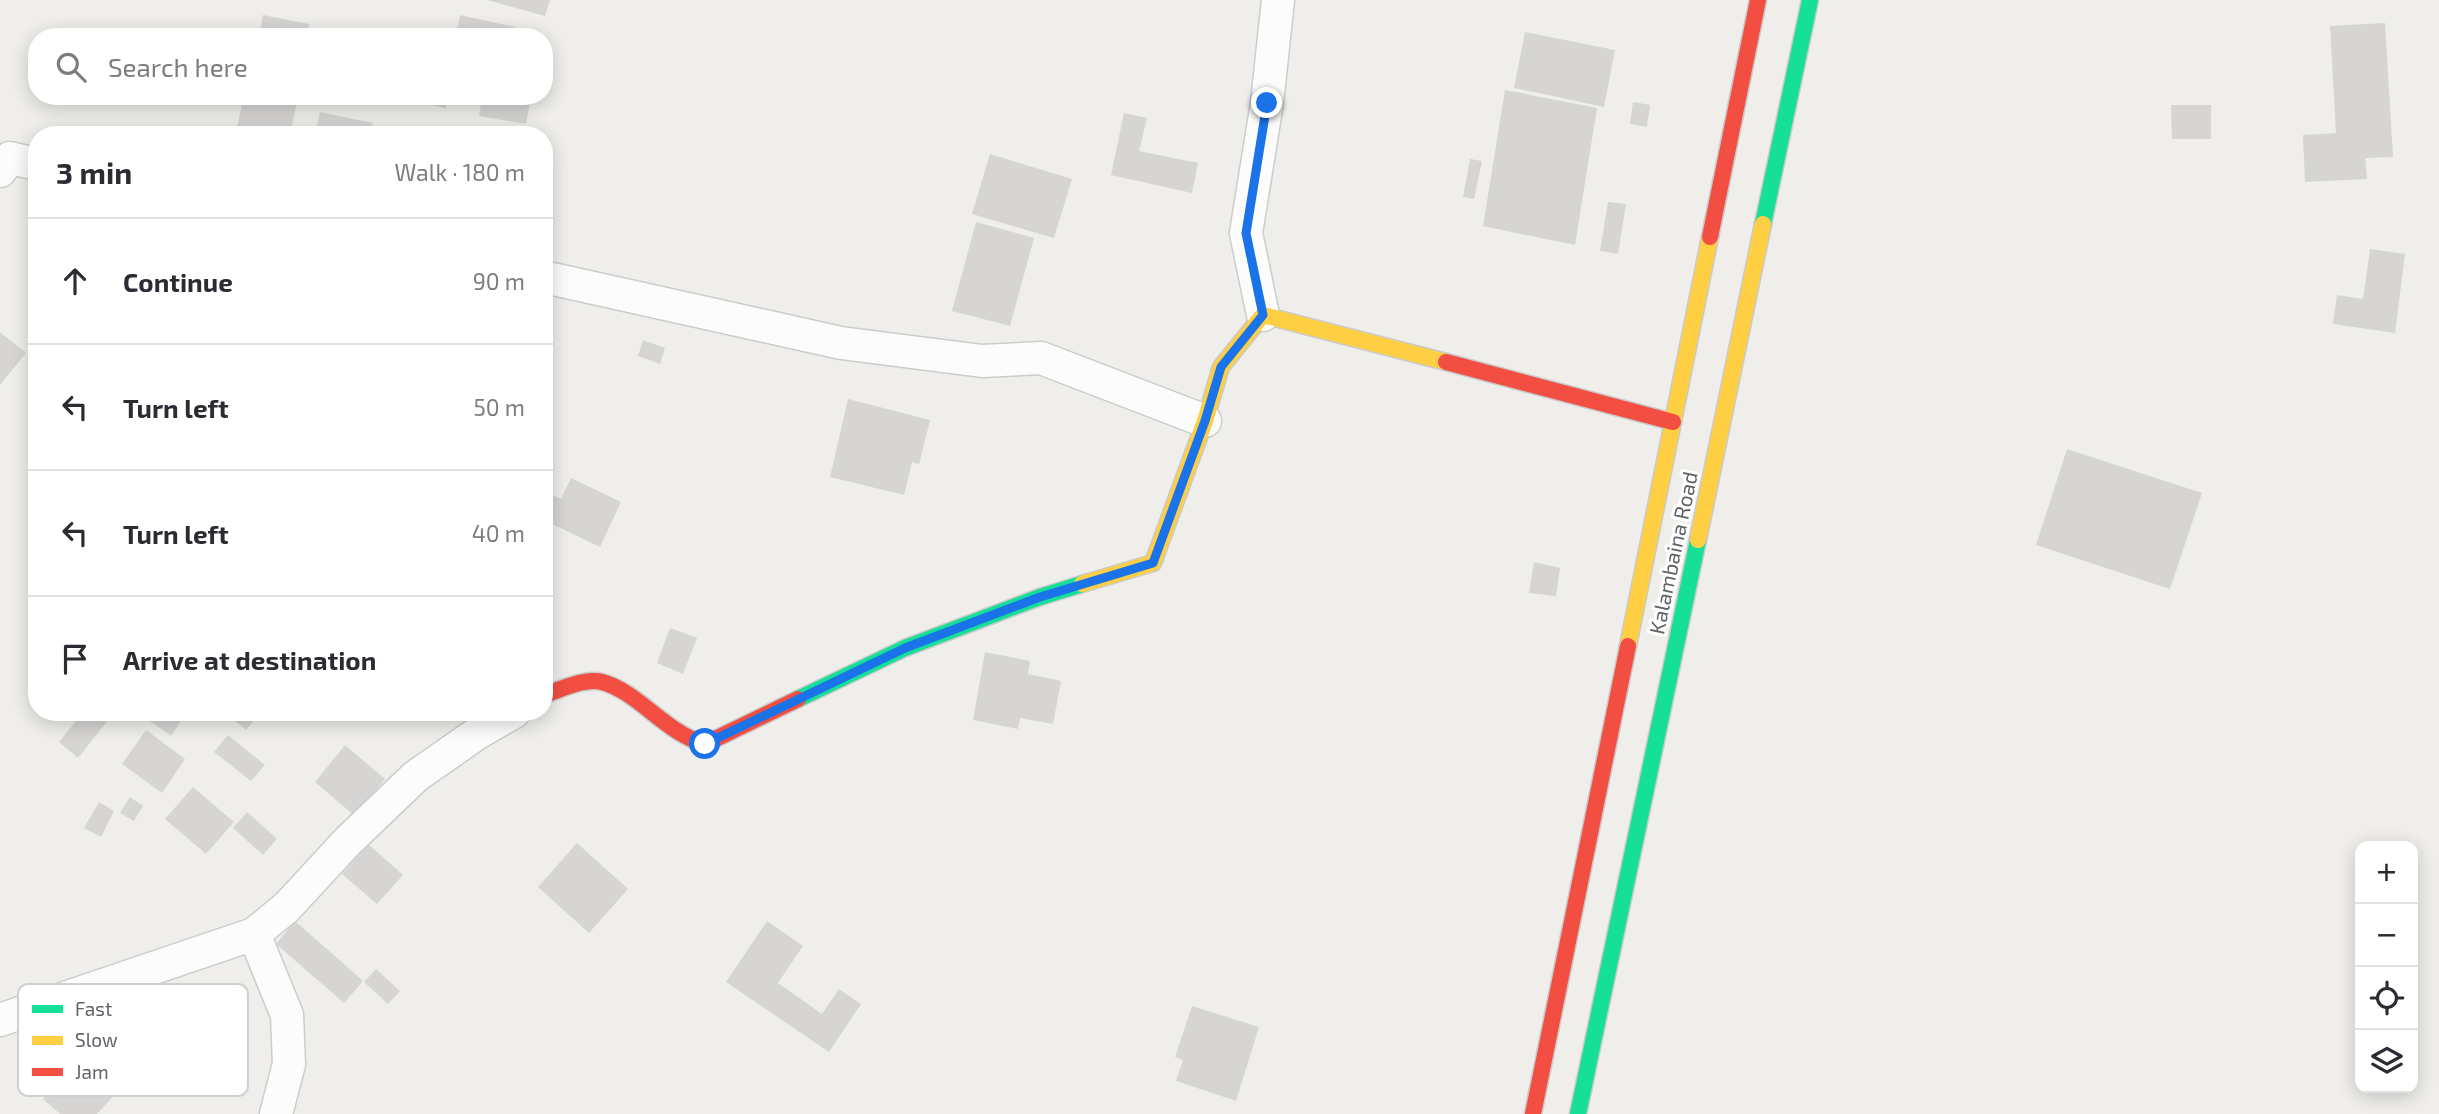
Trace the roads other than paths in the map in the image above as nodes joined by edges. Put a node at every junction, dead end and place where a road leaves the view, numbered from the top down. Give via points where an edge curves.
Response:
1 (1278, 0) edge
2 (1758, 0) edge
3 (1811, 0) edge
4 (28, 162) edge
5 (0, 171) edge
6 (553, 279) edge
7 (1263, 315) junction
8 (1205, 421) junction
9 (1673, 422) junction
10 (553, 692) edge
11 (498, 721) edge
12 (254, 934) junction
13 (106, 984) edge
14 (18, 1014) edge
15 (0, 1020) edge
16 (276, 1114) edge
17 (1533, 1114) edge
18 (1578, 1114) edge

1 - 7 street via 1246,233
2 - 9 main road
3 - 18 main road, Kalambaina Road
4 - 5 street via 10,158
6 - 8 street via 841,343 982,361 1041,358
7 - 8 main road via 1221,367
7 - 9 main road
8 - 10 main road via 1153,563 1040,597 905,648 705,744 687,739 601,681
9 - 17 main road
11 - 12 street via 416,776 287,907
12 - 13 street
12 - 16 street via 286,1015 289,1064
14 - 15 street

